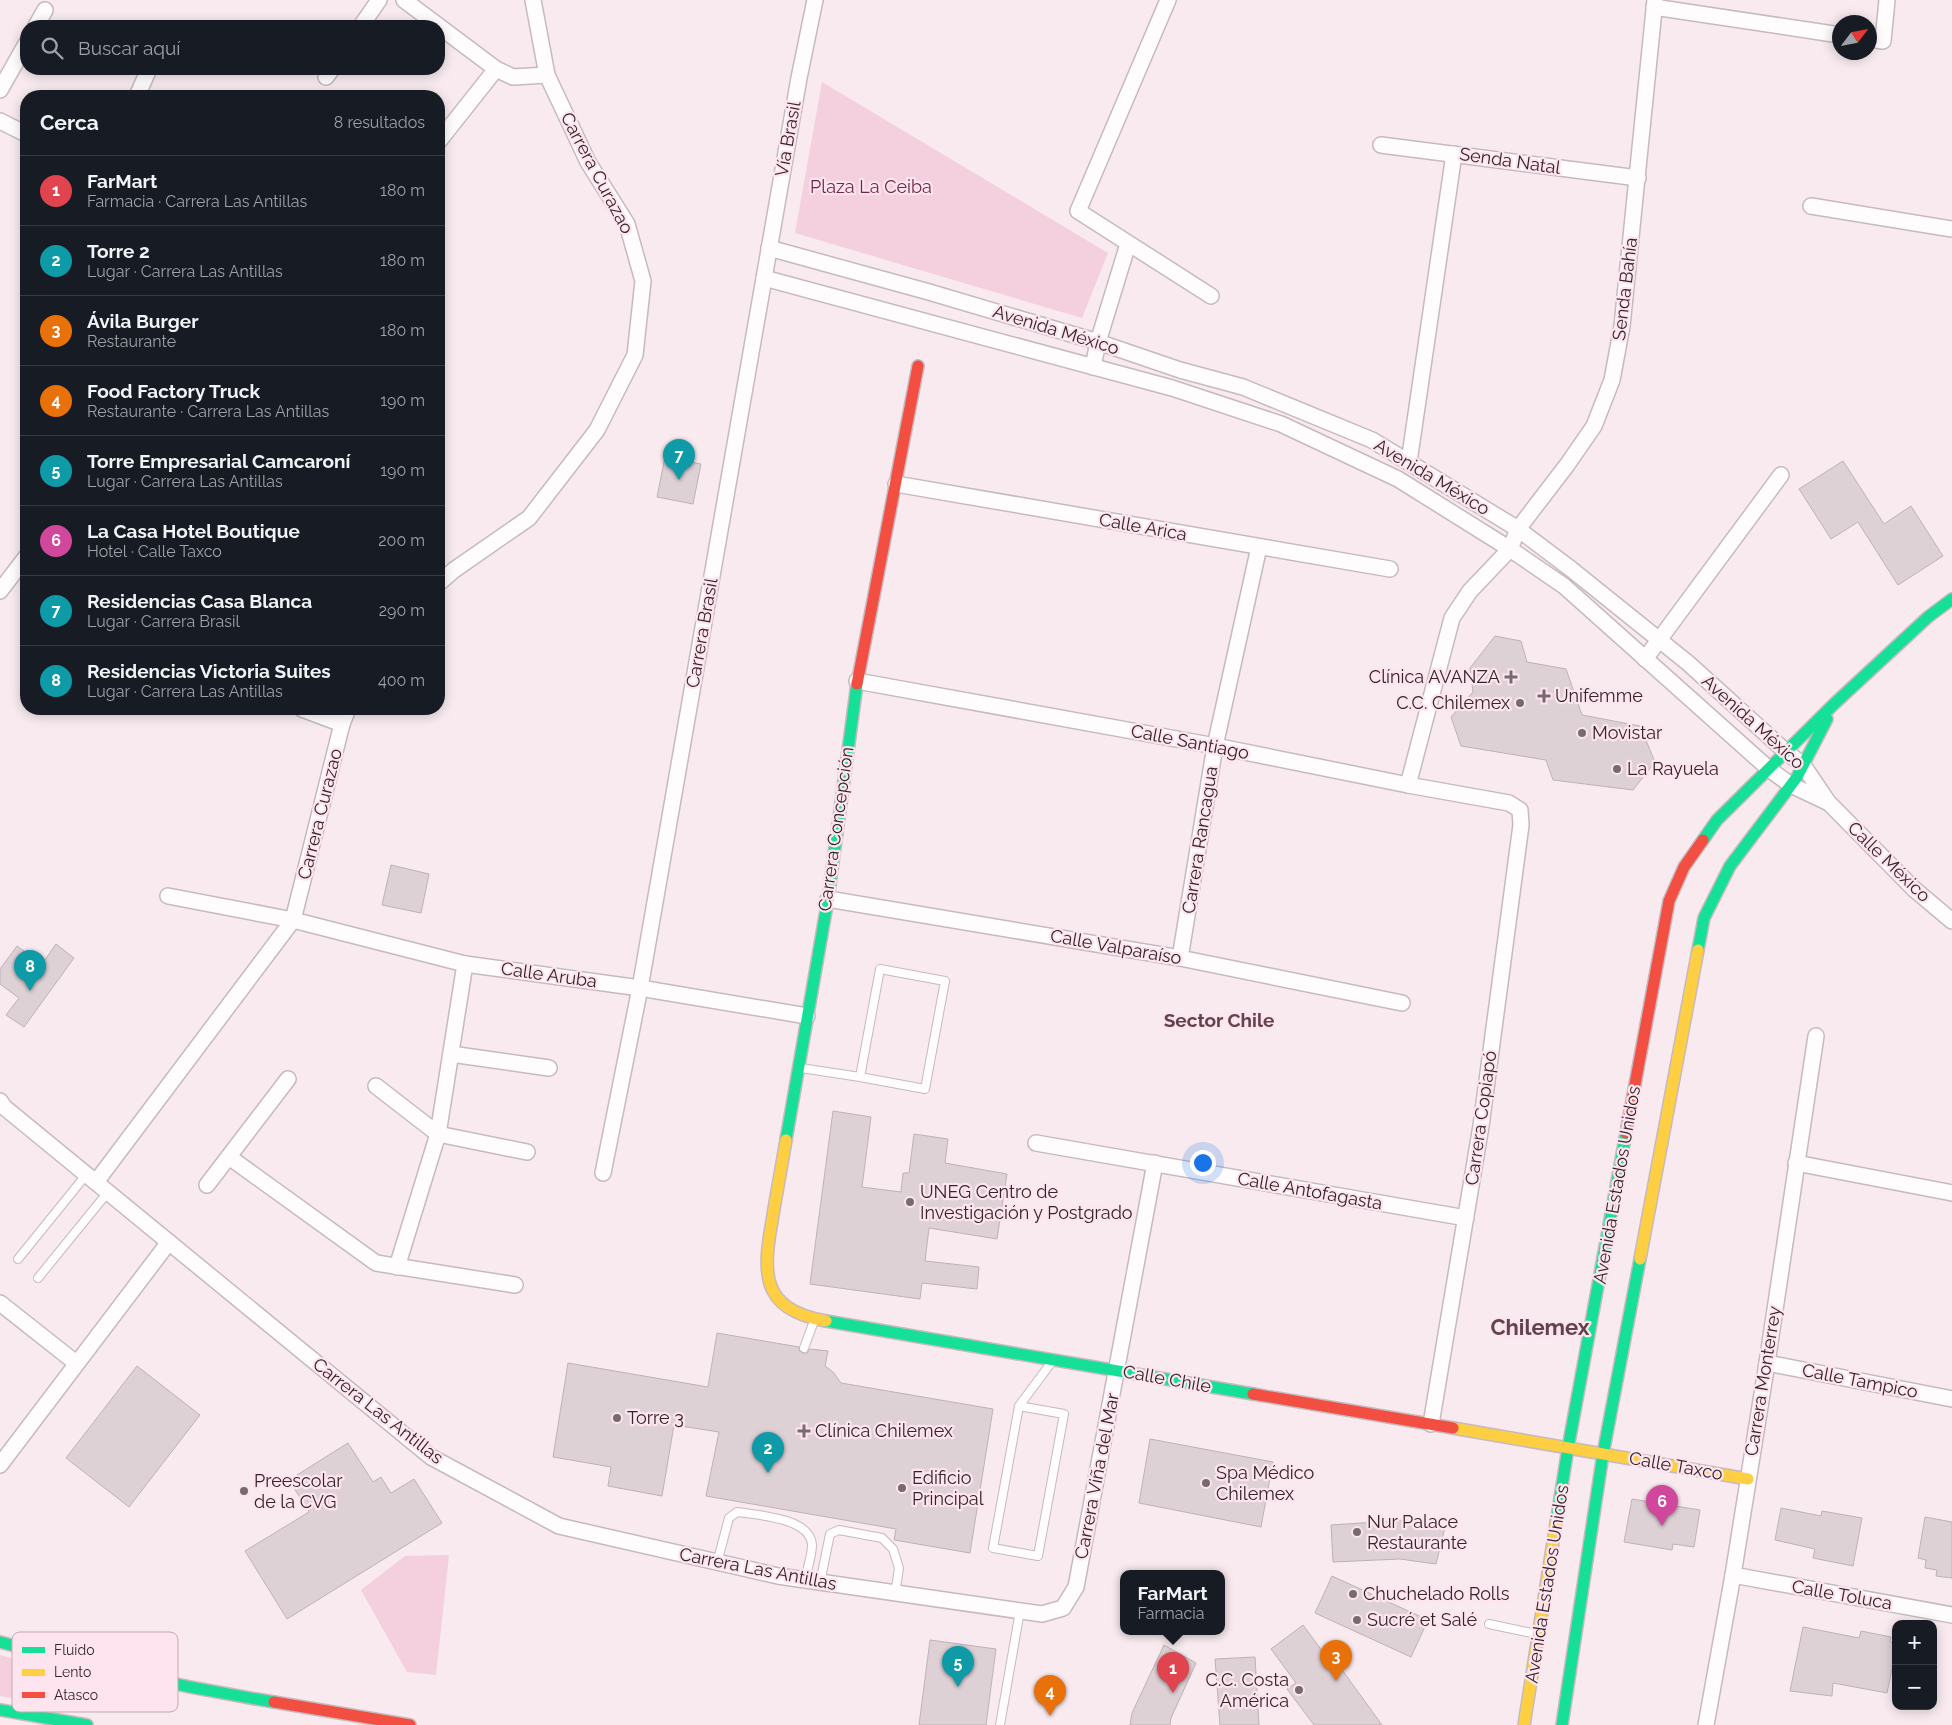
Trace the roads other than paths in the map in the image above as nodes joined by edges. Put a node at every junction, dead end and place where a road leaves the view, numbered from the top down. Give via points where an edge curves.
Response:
1 (379, 0) edge
2 (404, 0) edge
3 (533, 0) edge
4 (815, 0) edge
5 (1168, 0) edge
6 (1887, 0) edge
7 (1654, 4) edge
8 (46, 10) dead end
9 (40, 20) edge
10 (365, 20) edge
11 (431, 20) edge
12 (445, 31) edge
13 (1832, 34) edge
14 (1877, 40) edge
15 (20, 55) edge
16 (496, 69) junction
17 (146, 75) edge
18 (547, 76) junction
19 (0, 90) edge
20 (140, 90) edge
21 (0, 121) edge
22 (20, 131) edge
23 (445, 133) edge
24 (1381, 146) dead end
25 (1454, 154) junction
26 (1638, 178) junction
27 (1811, 206) dead end
28 (1952, 229) edge
29 (1128, 244) junction
30 (769, 248) junction
31 (764, 278) junction
32 (1211, 296) dead end
33 (1098, 342) junction
34 (918, 366) dead end
35 (1093, 367) junction
36 (1409, 462) junction
37 (1781, 475) dead end
38 (896, 484) junction
39 (1518, 529) junction
40 (1259, 547) junction
41 (1510, 549) junction
42 (20, 565) edge
43 (1390, 569) dead end
44 (445, 578) edge
45 (0, 591) edge
46 (1952, 599) edge
47 (1659, 640) junction
48 (1646, 659) junction
49 (857, 681) junction
50 (1834, 704) junction
51 (318, 715) edge
52 (346, 715) edge
53 (342, 724) junction
54 (1215, 746) junction
55 (1786, 751) junction
56 (1804, 765) junction
57 (1768, 768) junction
58 (1408, 785) junction
59 (1791, 785) junction
60 (1828, 802) junction
61 (1520, 810) joint
62 (168, 896) dead end
63 (828, 899) junction
64 (293, 920) junction
65 (1952, 921) edge
66 (1180, 958) junction
67 (465, 964) junction
68 (640, 988) junction
69 (1402, 1003) dead end
70 (807, 1016) junction
71 (1816, 1036) dead end
72 (451, 1054) junction
73 (549, 1068) dead end
74 (798, 1068) junction
75 (860, 1076) junction
76 (288, 1079) dead end
77 (376, 1086) dead end
78 (0, 1101) edge
79 (438, 1134) junction
80 (1036, 1143) dead end
81 (527, 1152) dead end
82 (229, 1157) junction
83 (1154, 1163) junction
84 (1796, 1163) junction
85 (603, 1173) dead end
86 (91, 1178) junction
87 (207, 1185) dead end
88 (108, 1192) junction
89 (1952, 1193) edge
90 (1466, 1218) junction
91 (169, 1242) junction
92 (18, 1259) dead end
93 (397, 1267) junction
94 (38, 1278) dead end
95 (515, 1285) dead end
96 (773, 1293) joint
97 (0, 1303) edge
98 (815, 1319) junction
99 (804, 1348) dead end
100 (1053, 1360) junction
101 (76, 1363) junction
102 (1767, 1363) junction
103 (1117, 1370) junction
104 (1952, 1398) edge
105 (1019, 1406) junction
106 (1431, 1424) junction
107 (1568, 1448) junction
108 (1603, 1454) junction
109 (0, 1465) edge
110 (1748, 1479) junction
111 (718, 1562) junction
112 (1733, 1575) junction
113 (812, 1582) junction
114 (895, 1594) junction
115 (1063, 1608) joint
116 (1020, 1611) junction
117 (1952, 1616) edge
118 (1489, 1624) dead end
119 (1539, 1634) junction
120 (178, 1685) edge
121 (0, 1710) edge
122 (86, 1725) edge
123 (410, 1725) edge
124 (1000, 1725) edge
125 (1524, 1725) edge
126 (1562, 1725) edge
127 (1706, 1725) edge

1 - 10 street
2 - 11 street
3 - 18 street, Carrera Curazao
4 - 30 street, Vía Brasil
5 - 29 street via 1078,211
6 - 14 street via 1882,41
7 - 13 street
7 - 26 street, Senda Bahía
8 - 9 street
12 - 16 street
15 - 19 street
16 - 18 street via 513,77
16 - 23 street
17 - 20 street
18 - 44 street, Carrera Curazao via 588,162 628,224 643,282 635,355 597,430 529,518
21 - 22 street
24 - 25 street, Senda Natal
25 - 26 street, Senda Natal
25 - 36 street
26 - 39 street, Senda Bahía via 1622,326 1612,380 1594,426
27 - 28 street
29 - 32 street
29 - 33 street
30 - 31 street, Vía Brasil
30 - 33 street, Avenida México
31 - 35 street, Avenida México
31 - 68 street, Carrera Brasil
33 - 35 street
33 - 36 street, Avenida México via 1243,388 1372,440
34 - 38 street, Carrera Concepción
35 - 41 street, Avenida México via 1172,388 1281,424 1398,480
36 - 39 street, Avenida México
37 - 47 street
38 - 40 street, Calle Arica
38 - 49 street, Carrera Concepción
39 - 41 street, Senda Bahía
39 - 47 street, Avenida México
40 - 43 street, Calle Arica
40 - 54 street, Carrera Rancagua
41 - 48 street, Avenida México via 1564,586
41 - 58 street via 1470,591 1452,618
42 - 45 street
46 - 50 street, Avenida Estados Unidos via 1928,617
47 - 48 street
47 - 55 street, Avenida México
48 - 57 street, Avenida México
49 - 54 street, Calle Santiago
49 - 63 street, Carrera Concepción
50 - 55 street, Avenida Estados Unidos
50 - 56 street, Avenida Estados Unidos
51 - 53 street
52 - 53 street, Carrera Curazao
53 - 64 street, Carrera Curazao
54 - 58 street, Calle Santiago
54 - 66 street, Carrera Rancagua
55 - 56 street, Avenida México
55 - 57 street, Avenida Estados Unidos
56 - 59 street, Avenida Estados Unidos
56 - 60 street, Avenida México
57 - 59 street, Avenida México
57 - 107 street, Avenida Estados Unidos via 1717,820 1684,867 1668,901
58 - 61 street, Calle Santiago via 1509,803
59 - 60 street, Avenida México
59 - 108 street, Avenida Estados Unidos via 1730,866 1704,918
60 - 65 street, Calle México via 1914,889
61 - 90 street, Carrera Copiapó via 1521,825 1482,1126
62 - 64 street, Calle Aruba
63 - 66 street, Calle Valparaíso
63 - 70 street, Carrera Concepción
64 - 67 street, Calle Aruba
64 - 86 street
66 - 69 street, Calle Valparaíso
67 - 68 street, Calle Aruba
67 - 72 street
68 - 70 street, Calle Aruba
68 - 85 street, Carrera Brasil
70 - 74 street, Carrera Concepción
71 - 84 street, Carrera Monterrey
72 - 73 street
72 - 79 street
74 - 75 lane
74 - 96 street, Carrera Concepción via 767,1249 768,1278
75 - 75 lane via 880,969 945,982 925,1089
76 - 82 street
77 - 79 street
78 - 86 street, Carrera Las Antillas
79 - 81 street
79 - 93 street
80 - 83 street, Calle Antofagasta
82 - 87 street
82 - 93 street via 376,1263
83 - 90 street, Calle Antofagasta
83 - 103 street, Carrera Viña del Mar
84 - 89 street
84 - 102 street, Carrera Monterrey
86 - 88 street, Carrera Las Antillas
86 - 92 lane
88 - 91 street, Carrera Las Antillas
88 - 94 lane
90 - 106 street, Carrera Copiapó
91 - 101 street
91 - 111 street, Carrera Las Antillas via 431,1457 559,1526
93 - 95 street
96 - 98 street, Calle Chile via 787,1310
97 - 101 street
98 - 99 lane
98 - 100 street, Calle Chile
100 - 103 street, Calle Chile
100 - 105 lane
101 - 109 street
102 - 104 street, Calle Tampico
102 - 110 street, Carrera Monterrey
103 - 106 street, Calle Chile
103 - 115 street, Carrera Viña del Mar via 1076,1588
105 - 105 lane via 1064,1414 1038,1556 993,1548
106 - 107 street, Calle Chile
107 - 108 street, Calle Taxco
107 - 119 street, Avenida Estados Unidos
108 - 110 street, Calle Taxco
108 - 126 street, Avenida Estados Unidos
110 - 112 street, Carrera Monterrey
111 - 113 street, Carrera Las Antillas
111 - 113 lane via 729,1518 737,1512 782,1519 808,1534 812,1544
112 - 117 street, Calle Toluca
112 - 127 street, Carrera Monterrey
113 - 114 street, Carrera Las Antillas
113 - 114 lane via 830,1534 839,1530 882,1538 893,1549 899,1568
114 - 116 street, Carrera Las Antillas
115 - 116 street, Carrera Las Antillas via 1042,1614
116 - 124 lane
118 - 119 lane
119 - 125 street, Avenida Estados Unidos
120 - 123 street
121 - 122 street

